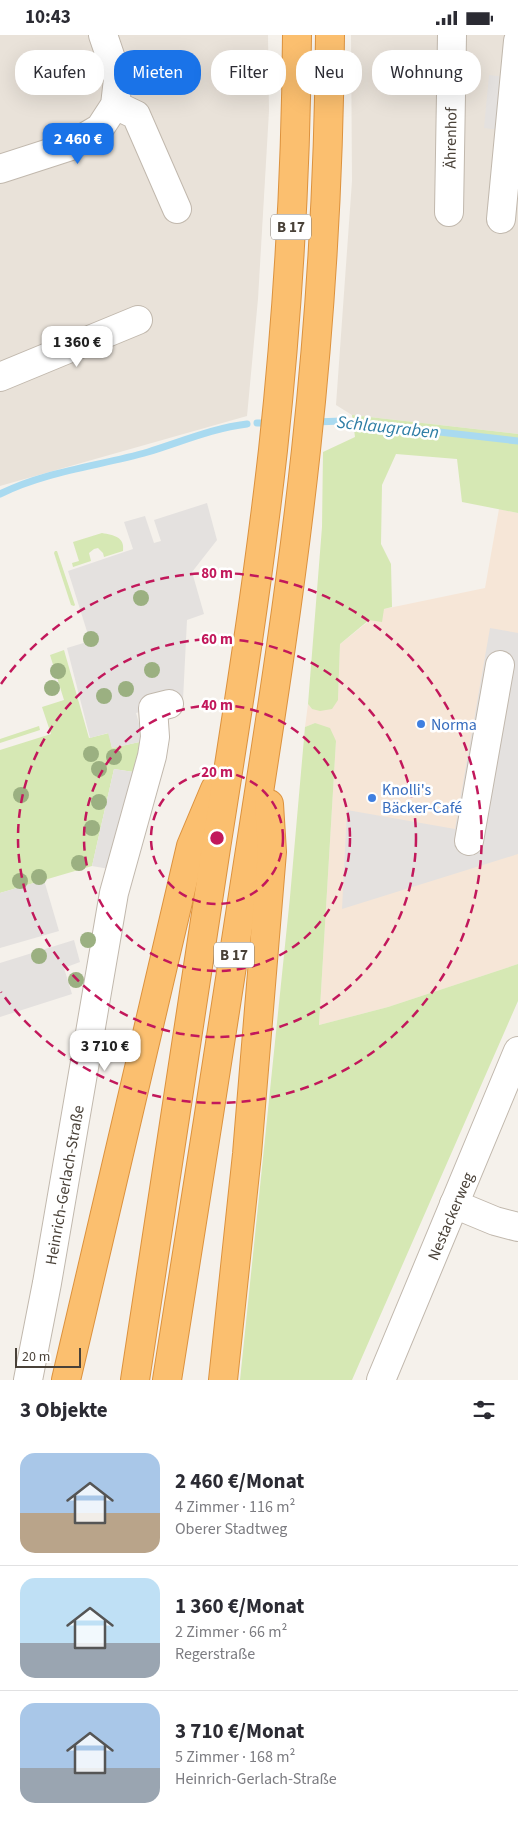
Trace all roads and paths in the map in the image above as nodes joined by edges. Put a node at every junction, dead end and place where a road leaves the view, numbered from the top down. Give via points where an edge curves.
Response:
1 (103, 35) edge
2 (297, 35) edge
3 (330, 35) edge
4 (452, 35) edge
5 (518, 41) edge
6 (115, 105) junction
7 (0, 169) edge
8 (176, 209) dead end
9 (449, 212) dead end
10 (501, 219) dead end
11 (138, 320) dead end
12 (0, 377) edge
13 (500, 665) dead end
14 (169, 704) dead end
15 (232, 748) junction
16 (266, 749) junction
17 (469, 841) dead end
18 (518, 1051) edge
19 (454, 1204) junction
20 (518, 1227) edge
21 (28, 1380) edge
22 (66, 1380) edge
23 (135, 1380) edge
24 (167, 1380) edge
25 (223, 1380) edge
26 (381, 1380) edge

1 - 6 street via 118,79
2 - 15 highway, B 17 via 290,248 275,424
3 - 16 highway, B 17 via 323,248 309,422
4 - 9 street, Ährenhof
5 - 10 street
6 - 7 street via 100,128 68,147
6 - 8 street via 136,115
11 - 12 street
13 - 17 street
14 - 21 street, Heinrich-Gerlach-Straße via 153,708 155,737 152,756 114,893 91,961 47,1283
15 - 22 highway via 191,846
15 - 23 highway, B 17
16 - 24 highway, B 17
16 - 25 highway via 272,852 247,1154
18 - 19 street, Nestackerweg
19 - 20 street
19 - 26 street, Nestackerweg

